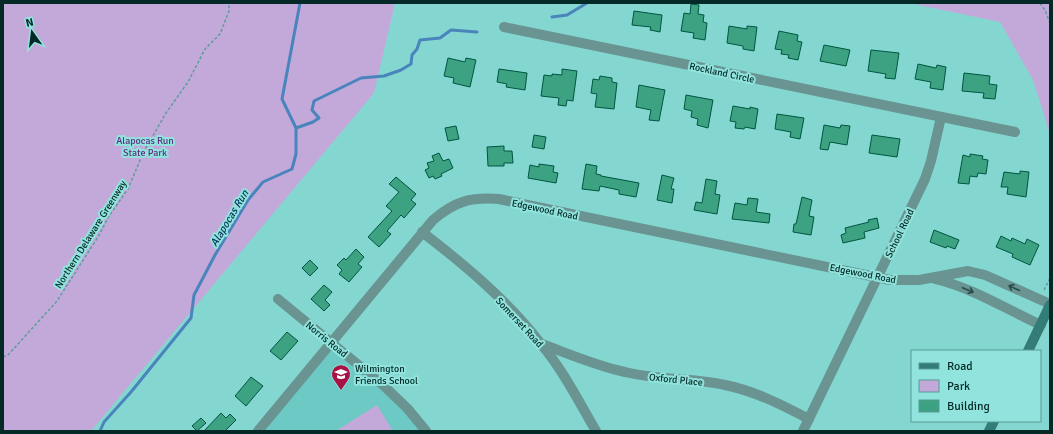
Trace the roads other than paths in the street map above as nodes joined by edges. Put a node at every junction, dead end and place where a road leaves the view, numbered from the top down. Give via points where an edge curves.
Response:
1 (504, 27) dead end
2 (941, 117) junction
3 (1015, 132) dead end
4 (422, 232) junction
5 (878, 277) junction
6 (931, 278) junction
7 (278, 299) dead end
8 (1050, 305) edge
9 (1041, 325) junction
10 (331, 343) junction
11 (542, 344) junction
12 (1028, 350) edge
13 (809, 419) junction
14 (994, 422) edge
15 (258, 431) edge
16 (426, 431) edge
17 (596, 431) edge
18 (803, 431) edge
19 (989, 431) edge

1 - 2 street, Rockland Circle
2 - 3 street, Rockland Circle
2 - 5 street, School Road via 925,179
4 - 5 street, Edgewood Road via 441,213 461,202 484,198 499,199
4 - 10 street, Edgewood Road
4 - 11 street, Somerset Road via 479,279
5 - 6 street, Edgewood Road via 904,281
5 - 13 street, School Road
8 -> 6 street, Edgewood Road via 977,272 968,271
6 -> 9 street, Edgewood Road via 970,290
7 - 10 street, Norris Road
8 - 9 street
9 - 12 street
10 - 15 street, Edgewood Road
10 - 16 street, Norris Road via 384,386
11 - 13 street, Oxford Place via 626,372 710,382 743,389
11 - 17 street, Somerset Road
13 - 18 street, School Road
14 - 19 street

